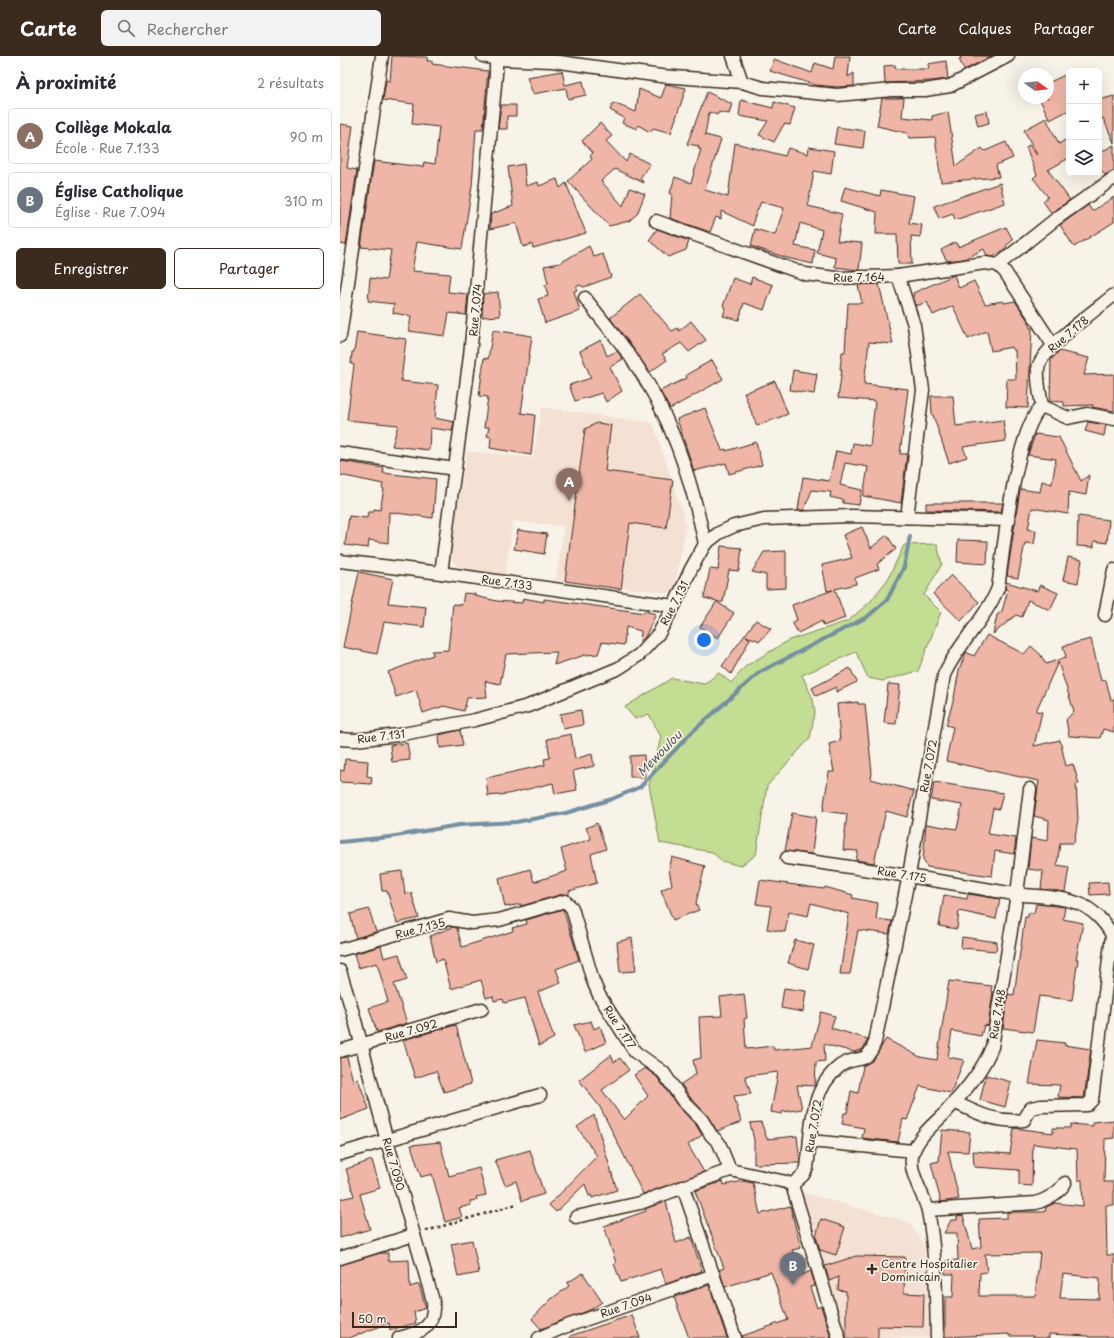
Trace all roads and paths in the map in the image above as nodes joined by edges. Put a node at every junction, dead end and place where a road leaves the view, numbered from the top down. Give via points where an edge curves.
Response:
1 (382, 56) edge
2 (482, 56) edge
3 (733, 56) edge
4 (1008, 56) edge
5 (497, 58) edge
6 (742, 82) junction
7 (1114, 178) edge
8 (656, 221) dead end
9 (998, 265) junction
10 (898, 276) junction
11 (1114, 296) edge
12 (585, 298) dead end
13 (340, 336) edge
14 (1052, 346) junction
15 (1042, 406) junction
16 (1114, 419) edge
17 (340, 453) edge
18 (455, 469) junction
19 (907, 517) junction
20 (1009, 520) junction
21 (705, 544) junction
22 (340, 561) edge
23 (1114, 570) edge
24 (441, 573) junction
25 (674, 606) junction
26 (1105, 615) dead end
27 (340, 739) edge
28 (1030, 789) dead end
29 (787, 858) dead end
30 (909, 875) junction
31 (1017, 894) junction
32 (570, 904) joint
33 (340, 950) edge
34 (340, 971) edge
35 (482, 1009) dead end
36 (362, 1044) junction
37 (340, 1051) edge
38 (540, 1096) dead end
39 (954, 1102) junction
40 (387, 1140) junction
41 (810, 1141) junction
42 (913, 1151) junction
43 (340, 1154) edge
44 (730, 1170) junction
45 (1065, 1183) dead end
46 (792, 1185) junction
47 (686, 1186) junction
48 (517, 1204) dead end
49 (928, 1210) junction
50 (576, 1217) dead end
51 (414, 1235) junction
52 (340, 1258) edge
53 (714, 1275) junction
54 (399, 1338) edge
55 (539, 1338) edge
56 (735, 1338) edge
57 (839, 1338) edge
58 (937, 1338) edge

1 - 13 street
2 - 5 street
3 - 6 street
4 - 6 street via 950,86 926,90 892,90 837,96 763,88
5 - 6 street via 552,61 661,76
5 - 18 street, Rue 7.074 via 470,356
7 - 9 street via 1057,218
8 - 10 street, Rue 7.164 via 805,274 836,278
9 - 10 street via 985,263
9 - 14 street
10 - 19 street, Rue 7.164 via 914,325 923,390
11 - 14 street, Rue 7.178
12 - 21 street via 631,356 668,423 689,476
14 - 15 street, Rue 7.178 via 1038,368
15 - 16 street via 1068,418 1087,414
15 - 20 street, Rue 7.072 via 1030,423 1021,448
17 - 18 street
18 - 24 street, Rue 7.074
19 - 20 street, Rue 7.131
19 - 21 street, Rue 7.131 via 764,519 734,526
20 - 30 street, Rue 7.072 via 998,588 992,602 951,659 944,675
21 - 25 street, Rue 7.131
22 - 24 street, Rue 7.133
23 - 26 street
24 - 25 street, Rue 7.133
25 - 27 street, Rue 7.131 via 658,633 639,655 619,668 528,706 475,720 398,735 355,740
28 - 31 street, Rue 7.148
29 - 30 street, Rue 7.175
30 - 31 street, Rue 7.175
30 - 41 street, Rue 7.072 via 871,1053 867,1057 841,1065 827,1078 818,1092 813,1110
31 - 39 street, Rue 7.148 via 992,1046 983,1066
31 - 39 street, Rue 7.175 via 1078,903 1095,914 1112,935 1092,1100 1086,1105 1032,1108 1024,1120 1007,1122 982,1116
32 - 33 street, Rue 7.135 via 565,901 559,902 485,922 472,923 449,919
32 - 44 street, Rue 7.177 via 599,995 635,1052 663,1072 683,1101 702,1120 719,1143
34 - 36 street, Rue 7.090
35 - 36 street, Rue 7.092
36 - 37 street, Rue 7.092
36 - 40 street, Rue 7.090
38 - 40 street
39 - 42 street, Rue 7.148 via 921,1138
40 - 43 street
40 - 51 street, Rue 7.090
41 - 42 street
41 - 46 street, Rue 7.072 via 807,1168
42 - 49 street via 914,1172
44 - 46 street
44 - 47 street
45 - 49 street via 1048,1198 1036,1203
46 - 57 street
47 - 50 street via 640,1203
47 - 53 street via 684,1196
48 - 51 path
49 - 58 street via 935,1275
51 - 52 street
51 - 54 street, Rue 7.090 via 433,1301 434,1315 422,1329
53 - 55 street, Rue 7.094
53 - 56 street

